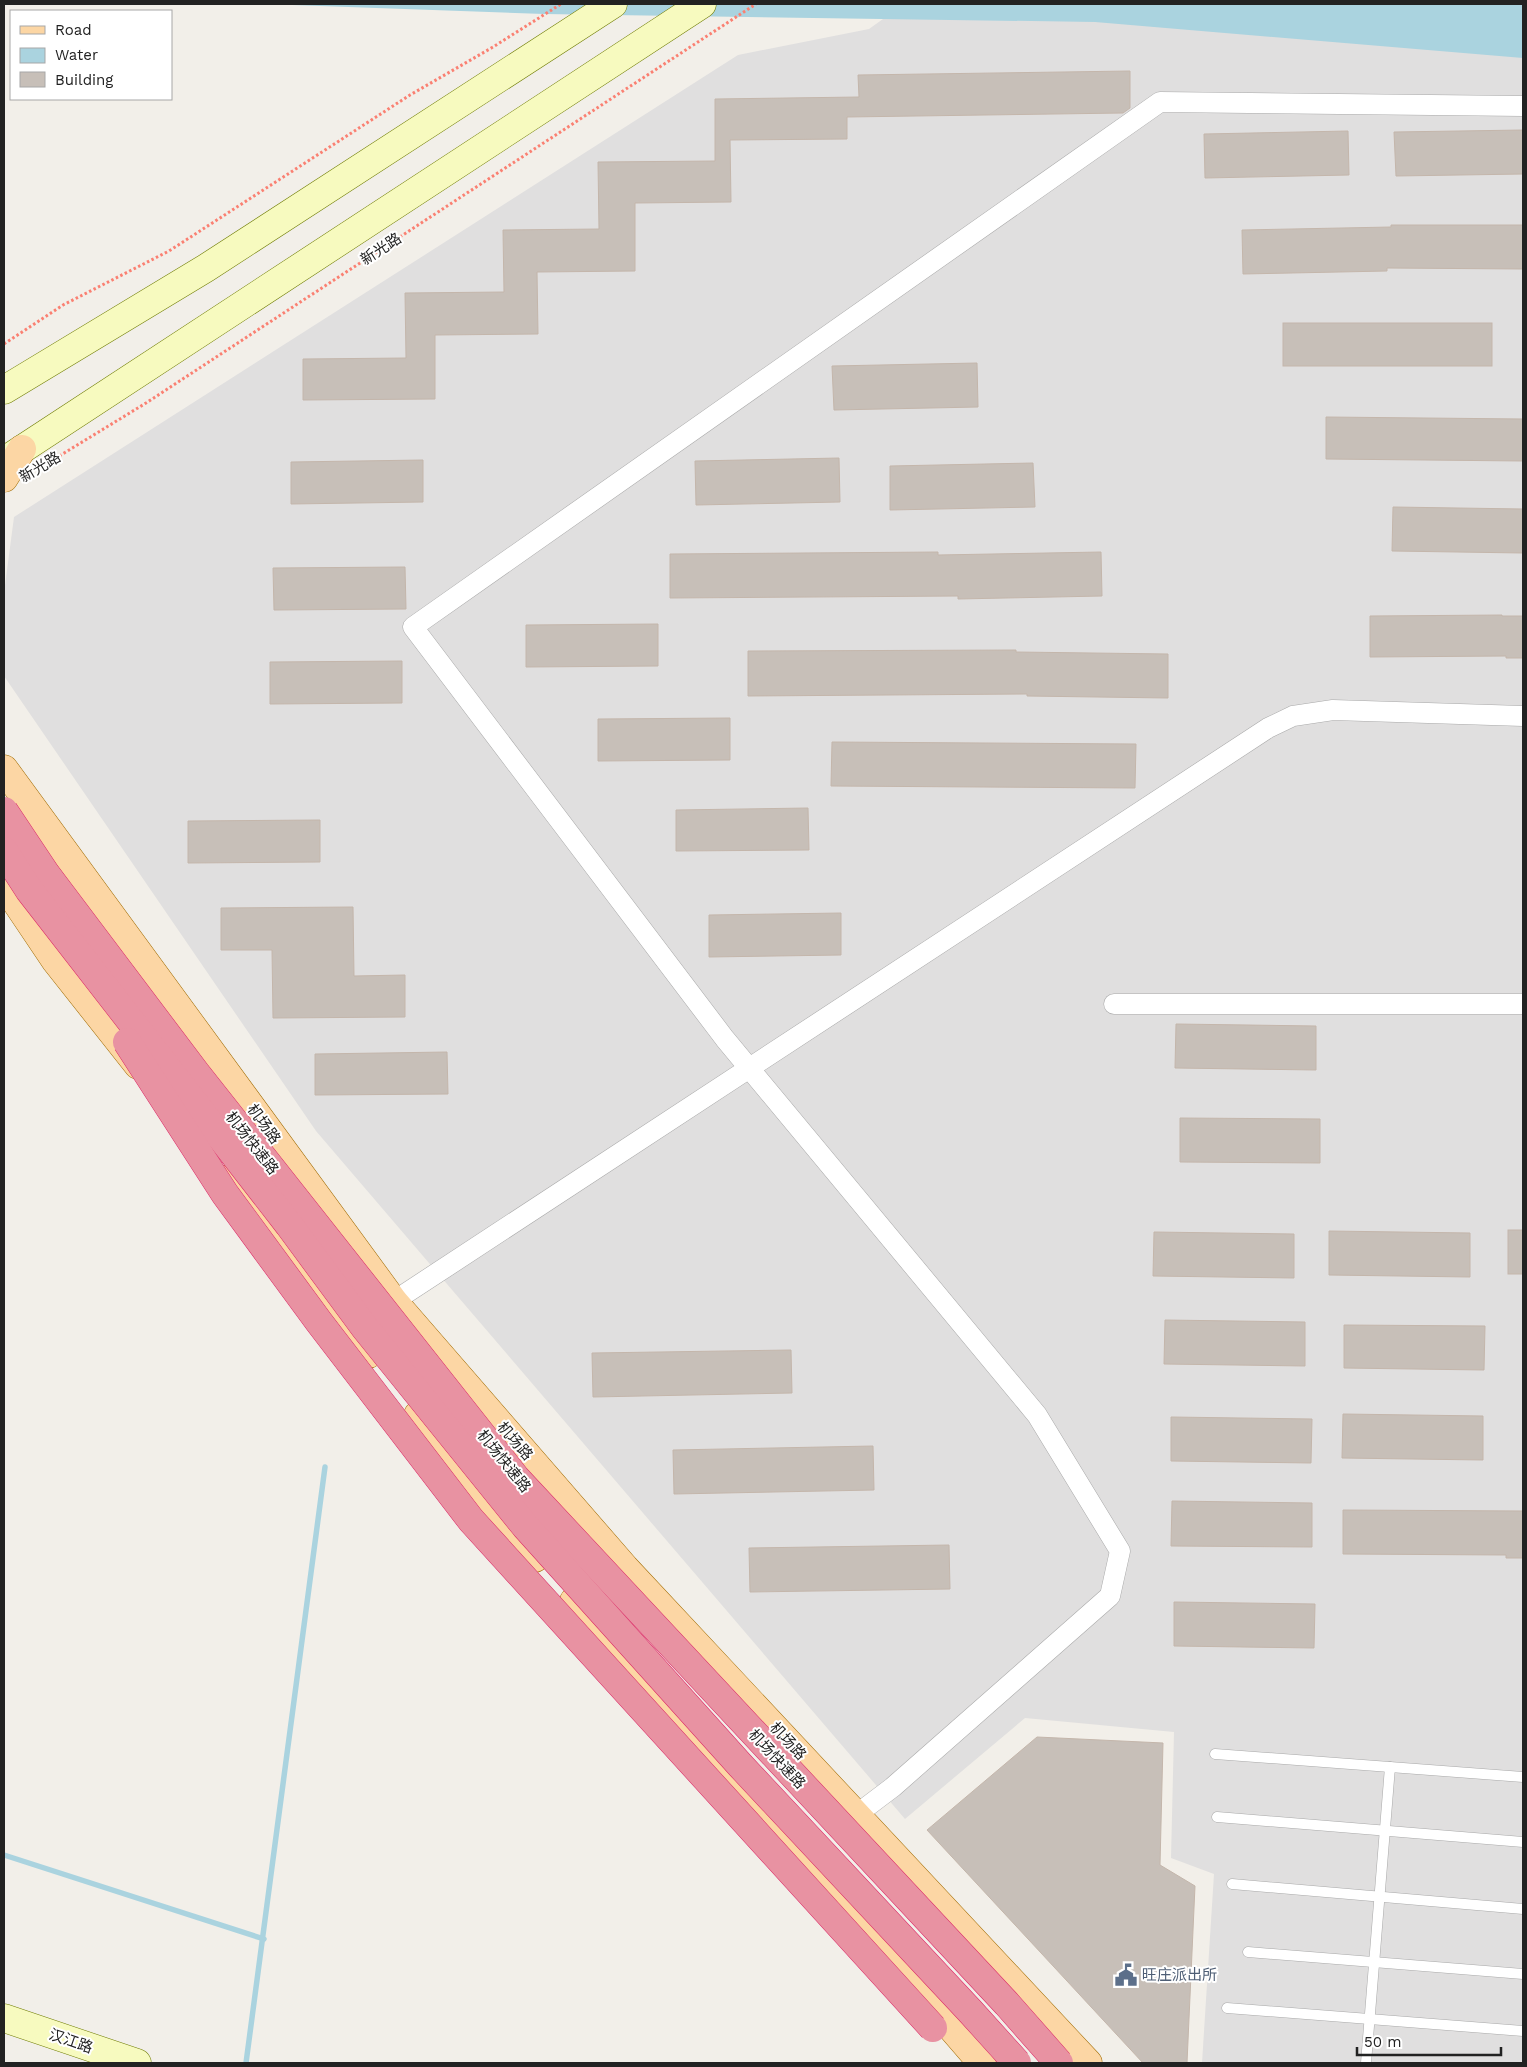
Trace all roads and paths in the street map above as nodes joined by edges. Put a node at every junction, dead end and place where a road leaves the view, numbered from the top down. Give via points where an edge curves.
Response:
1 (561, 4) edge
2 (613, 4) edge
3 (702, 4) edge
4 (756, 4) edge
5 (1523, 106) edge
6 (4, 344) edge
7 (4, 390) edge
8 (17, 458) edge
9 (4, 478) edge
10 (1523, 716) edge
11 (4, 769) edge
12 (4, 811) edge
13 (4, 851) edge
14 (17, 887) edge
15 (1114, 1004) dead end
16 (1523, 1004) edge
17 (750, 1068) junction
18 (394, 1302) junction
19 (350, 1331) junction
20 (1216, 1754) dead end
21 (1390, 1767) junction
22 (1523, 1777) edge
23 (856, 1815) junction
24 (1217, 1817) dead end
25 (1385, 1831) junction
26 (1523, 1842) edge
27 (1232, 1884) dead end
28 (1379, 1897) junction
29 (1523, 1909) edge
30 (1248, 1952) dead end
31 (1374, 1962) junction
32 (1523, 1974) edge
33 (1227, 2008) dead end
34 (4, 2018) edge
35 (1369, 2019) junction
36 (932, 2028) joint
37 (1523, 2031) edge
38 (137, 2063) edge
39 (969, 2063) edge
40 (982, 2063) edge
41 (1017, 2063) edge
42 (1059, 2063) edge
43 (1088, 2063) edge
44 (1366, 2063) edge

1 - 6 path via 410,95 169,251 63,305
2 - 7 main road via 206,268
3 - 8 main road, 新光路
4 - 8 path, 新光路 via 146,403
5 - 17 street via 1160,102 413,627
8 - 9 main road
10 - 17 street via 1333,710 1293,716 1268,728
11 - 18 main road, 机场路
12 - 42 highway, 机场快速路, bridge via 46,874 196,1073 516,1478
13 - 14 highway, 机场快速路, bridge
14 - 19 main road via 55,960
14 - 36 highway, bridge via 225,1194 471,1520
14 - 41 highway, 机场快速路, bridge via 283,1217 364,1328 525,1526
15 - 16 street
17 - 18 street
17 - 23 street via 1037,1415 1120,1551 1110,1596 893,1787
18 - 19 street
18 - 23 main road, 机场路 via 625,1568
19 - 40 main road via 506,1525 823,1878
20 - 21 lane
21 - 22 lane
21 - 25 lane
23 - 43 main road, 机场路
24 - 25 lane
25 - 26 lane
25 - 28 lane
27 - 28 lane
28 - 29 lane
28 - 31 lane
30 - 31 lane
31 - 32 lane
31 - 35 lane
33 - 35 lane
34 - 38 main road, 汉江路
35 - 37 lane
35 - 44 lane
36 - 39 main road

